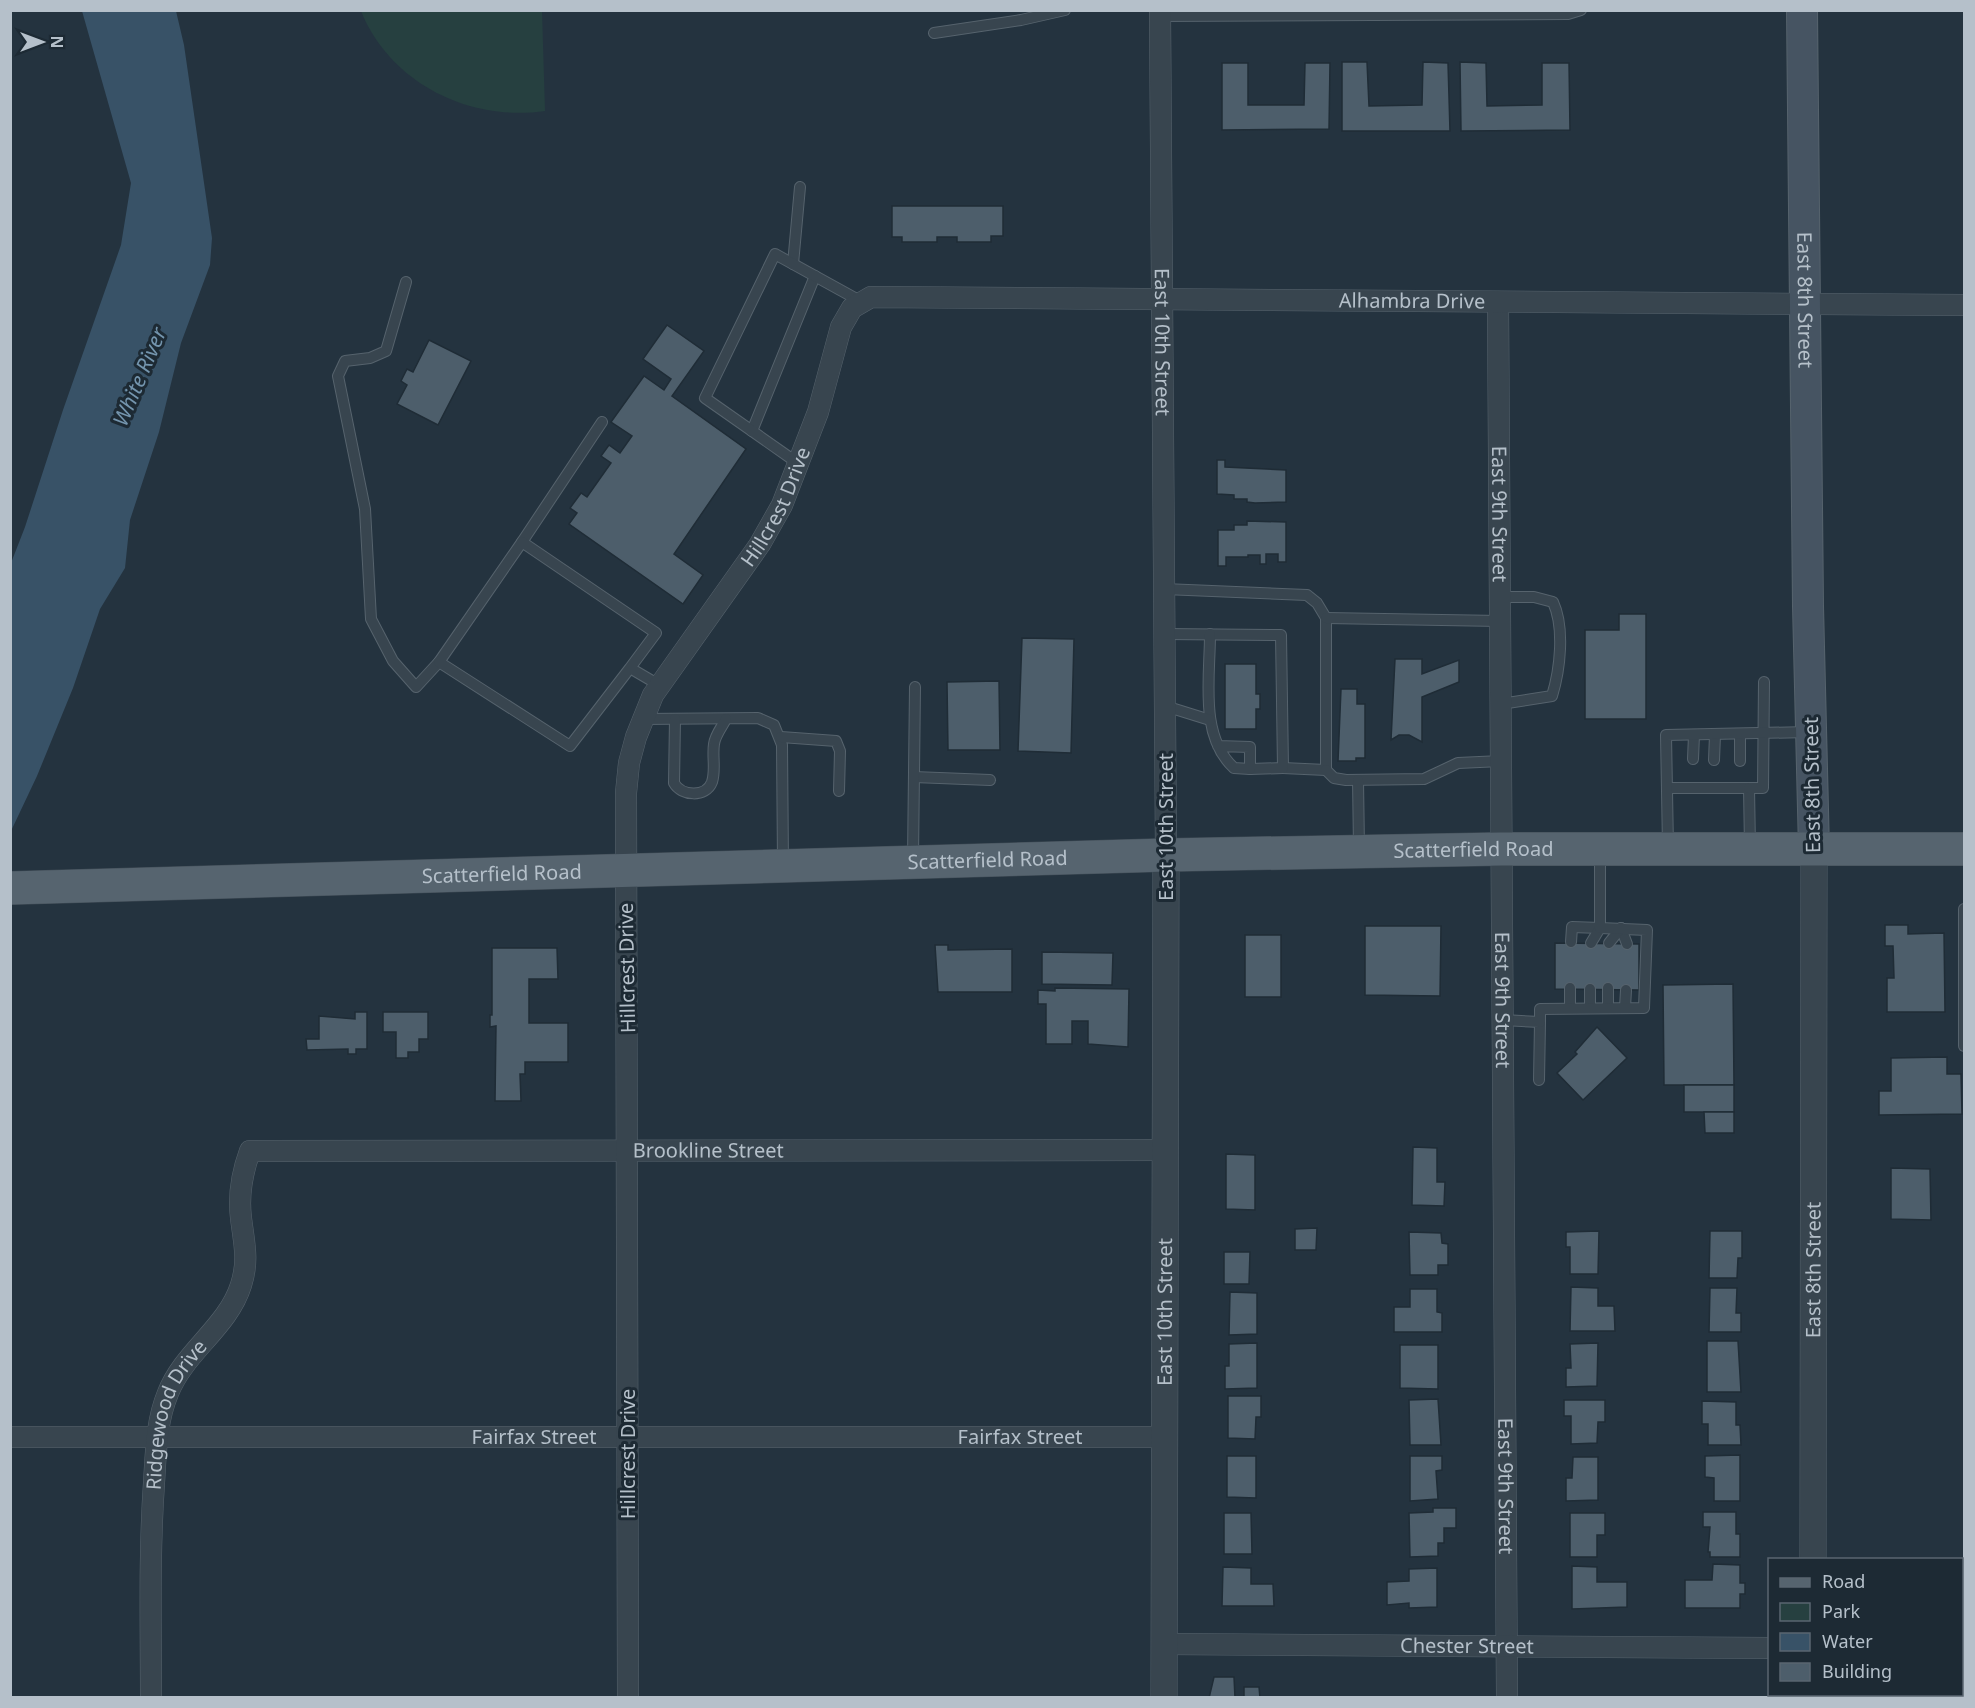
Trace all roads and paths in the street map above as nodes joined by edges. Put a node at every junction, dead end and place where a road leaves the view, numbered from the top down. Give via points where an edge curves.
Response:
1 (1065, 10) edge
2 (1581, 10) edge
3 (1802, 10) edge
4 (1160, 13) edge
5 (1367, 13) edge
6 (934, 33) dead end
7 (800, 187) dead end
8 (793, 264) junction
9 (815, 276) junction
10 (406, 282) dead end
11 (1163, 301) junction
12 (862, 302) junction
13 (1498, 302) junction
14 (1805, 305) junction
15 (1965, 305) edge
16 (602, 422) dead end
17 (752, 431) junction
18 (799, 464) junction
19 (522, 542) junction
20 (1164, 589) junction
21 (1500, 597) junction
22 (1326, 618) junction
23 (1500, 621) junction
24 (1165, 634) junction
25 (1210, 634) junction
26 (439, 662) junction
27 (630, 669) junction
28 (1764, 682) dead end
29 (659, 685) junction
30 (915, 687) dead end
31 (1500, 704) junction
32 (1165, 706) junction
33 (643, 719) junction
34 (675, 719) junction
35 (726, 719) junction
36 (1210, 720) junction
37 (1811, 732) junction
38 (1764, 734) junction
39 (1694, 735) junction
40 (1714, 735) junction
41 (1740, 735) junction
42 (781, 737) junction
43 (1218, 746) junction
44 (1693, 759) dead end
45 (1714, 760) dead end
46 (1740, 760) dead end
47 (1501, 761) junction
48 (1283, 768) junction
49 (1250, 769) junction
50 (1326, 770) junction
51 (914, 777) junction
52 (990, 780) dead end
53 (1358, 780) junction
54 (1743, 786) junction
55 (1667, 788) junction
56 (839, 791) dead end
57 (1502, 849) junction
58 (1965, 849) edge
59 (1600, 850) junction
60 (1668, 850) junction
61 (1750, 850) junction
62 (1814, 850) junction
63 (1359, 852) junction
64 (1166, 855) junction
65 (913, 861) junction
66 (783, 864) junction
67 (626, 870) junction
68 (10, 888) edge
69 (1965, 909) edge
70 (1600, 928) junction
71 (1621, 928) junction
72 (1964, 933) edge
73 (1571, 942) dead end
74 (1591, 943) dead end
75 (1609, 943) dead end
76 (1627, 944) dead end
77 (1964, 979) edge
78 (1570, 988) dead end
79 (1608, 988) dead end
80 (1590, 989) dead end
81 (1626, 990) dead end
82 (1570, 1008) junction
83 (1590, 1008) junction
84 (1608, 1008) junction
85 (1625, 1008) junction
86 (1503, 1020) junction
87 (1540, 1022) junction
88 (1965, 1046) edge
89 (1539, 1080) dead end
90 (628, 1150) junction
91 (1166, 1150) junction
92 (250, 1151) joint
93 (10, 1437) edge
94 (157, 1437) junction
95 (628, 1437) junction
96 (1164, 1437) junction
97 (1813, 1558) edge
98 (1164, 1644) junction
99 (1507, 1647) junction
100 (1768, 1648) edge
101 (151, 1698) edge
102 (628, 1698) edge
103 (1164, 1698) edge
104 (1507, 1698) edge

1 - 6 lane
2 - 5 lane via 1568,14
3 - 14 main road, East 8th Street
4 - 5 lane
4 - 11 street, East 10th Street
7 - 8 lane
8 - 9 lane
8 - 17 lane via 775,254 705,398
9 - 12 lane
9 - 17 lane
10 - 26 lane via 386,351 345,362 338,375 365,509 371,619 393,661 416,687
11 - 12 street, Alhambra Drive via 872,297
11 - 13 street, Alhambra Drive
11 - 20 street, East 10th Street
12 - 18 street, Hillcrest Drive via 852,308 840,327 818,412
13 - 14 street, Alhambra Drive
13 - 21 street, East 9th Street
14 - 15 street, Alhambra Drive
14 - 37 main road, East 8th Street
16 - 19 lane
17 - 18 lane
18 - 29 street, Hillcrest Drive via 760,544
19 - 26 lane
19 - 27 lane via 656,633
20 - 22 lane via 1307,595
20 - 24 street, East 10th Street
21 - 23 street, East 9th Street
21 - 31 lane via 1534,597 1553,602 1559,627 1552,696
22 - 23 lane
22 - 50 lane
23 - 31 street, East 9th Street
24 - 25 lane
24 - 32 street, East 10th Street
25 - 36 lane
25 - 48 lane via 1281,635
26 - 27 lane via 570,746
27 - 29 lane
28 - 38 lane
29 - 33 street, Hillcrest Drive
30 - 51 lane
31 - 47 street, East 9th Street
32 - 36 lane
32 - 64 street, East 10th Street
33 - 34 lane
33 - 67 street, Hillcrest Drive via 629,763
34 - 35 lane
34 - 35 lane via 674,783 681,791 696,793 708,788 712,781 714,741
35 - 42 lane via 766,720
36 - 43 lane
37 - 38 lane
37 - 62 main road, East 8th Street
38 - 41 lane
38 - 54 lane via 1763,788
39 - 40 lane
39 - 44 lane
39 - 55 lane via 1666,735
40 - 41 lane
40 - 45 lane
41 - 46 lane
42 - 56 lane via 836,741 840,751
42 - 66 lane
43 - 49 lane via 1234,768
43 - 49 lane via 1250,747
47 - 53 lane via 1458,763 1424,779
47 - 57 street, East 9th Street
48 - 49 lane
48 - 50 lane
50 - 53 lane via 1334,778
51 - 52 lane
51 - 65 lane
53 - 63 lane
54 - 55 lane
54 - 61 lane
55 - 60 lane
57 - 59 main road, Scatterfield Road
57 - 63 main road, Scatterfield Road
57 - 86 street, East 9th Street
58 - 62 main road, Scatterfield Road
59 - 60 main road, Scatterfield Road
59 - 70 lane
60 - 61 main road, Scatterfield Road
61 - 62 main road, Scatterfield Road
62 - 97 street, East 8th Street
63 - 64 main road, Scatterfield Road
64 - 65 main road, Scatterfield Road
64 - 91 street, East 10th Street
65 - 66 main road, Scatterfield Road
66 - 67 main road, Scatterfield Road
67 - 68 main road, Scatterfield Road
67 - 90 street, Hillcrest Drive
69 - 72 lane
70 - 71 lane
70 - 73 lane via 1572,927
70 - 74 lane
71 - 75 lane
71 - 76 lane
71 - 85 lane via 1647,930 1644,1008
72 - 77 lane
77 - 88 lane
78 - 82 lane
79 - 84 lane
80 - 83 lane
81 - 85 lane
82 - 83 lane
82 - 87 lane via 1540,1009
83 - 84 lane
84 - 85 lane
86 - 87 lane
86 - 99 street, East 9th Street
87 - 89 lane
90 - 91 street, Brookline Street
90 - 92 street, Brookline Street
90 - 95 street, Hillcrest Drive
91 - 96 street, East 10th Street
92 - 94 street, Ridgewood Drive via 240,1184 247,1264 241,1286 234,1304 174,1377 161,1409
93 - 94 street, Fairfax Street
94 - 95 street, Fairfax Street
94 - 101 street, Ridgewood Drive via 151,1522
95 - 96 street, Fairfax Street
95 - 102 street, Hillcrest Drive
96 - 98 street, East 10th Street
98 - 99 street, Chester Street
98 - 103 street, East 10th Street
99 - 100 street, Chester Street
99 - 104 street, East 9th Street

